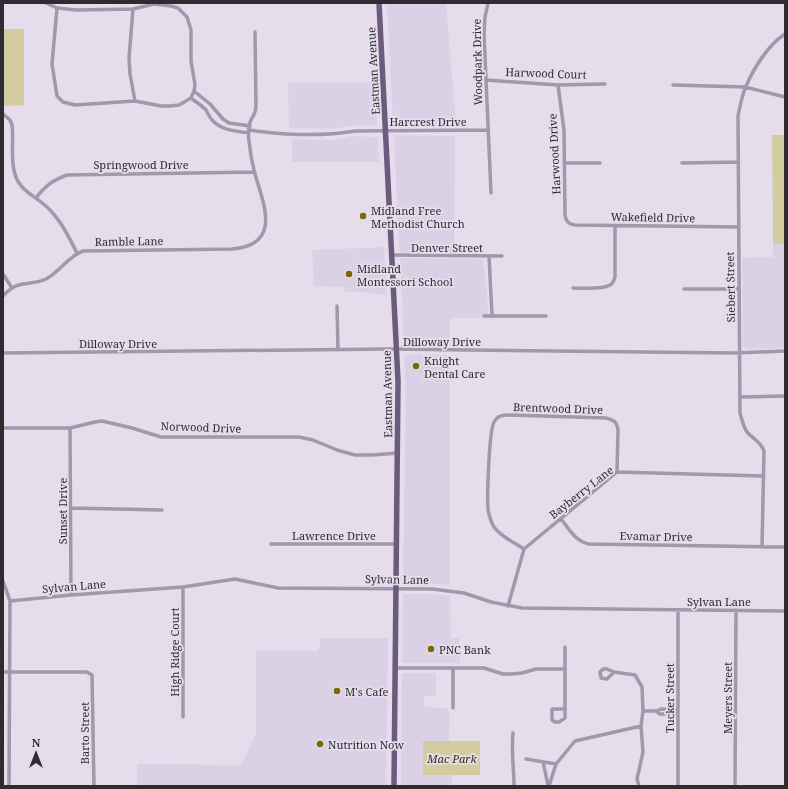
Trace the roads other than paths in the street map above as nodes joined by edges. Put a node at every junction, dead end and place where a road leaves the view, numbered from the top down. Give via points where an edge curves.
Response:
1 (46, 3) edge
2 (379, 3) edge
3 (488, 3) edge
4 (57, 8) junction
5 (133, 9) junction
6 (255, 32) dead end
7 (785, 34) edge
8 (486, 80) junction
9 (605, 84) dead end
10 (558, 85) junction
11 (673, 85) dead end
12 (745, 87) junction
13 (194, 91) junction
14 (785, 97) edge
15 (191, 98) junction
16 (135, 101) junction
17 (3, 114) edge
18 (249, 130) junction
19 (386, 130) junction
20 (488, 130) junction
21 (738, 162) junction
22 (565, 163) junction
23 (600, 163) dead end
24 (682, 163) dead end
25 (255, 172) junction
26 (491, 193) dead end
27 (36, 198) junction
28 (568, 222) joint
29 (615, 226) junction
30 (739, 227) junction
31 (77, 253) junction
32 (392, 255) junction
33 (489, 256) junction
34 (502, 256) dead end
35 (3, 274) edge
36 (12, 288) junction
37 (573, 288) dead end
38 (739, 289) junction
39 (684, 290) dead end
40 (3, 296) edge
41 (337, 306) dead end
42 (484, 316) dead end
43 (492, 316) junction
44 (546, 316) dead end
45 (397, 349) junction
46 (338, 350) junction
47 (785, 351) edge
48 (3, 353) edge
49 (740, 353) junction
50 (785, 396) edge
51 (740, 397) junction
52 (3, 428) edge
53 (70, 428) junction
54 (398, 453) junction
55 (617, 472) junction
56 (763, 476) junction
57 (71, 508) junction
58 (162, 510) dead end
59 (561, 519) junction
60 (271, 544) dead end
61 (396, 544) junction
62 (762, 547) junction
63 (785, 548) edge
64 (524, 549) junction
65 (3, 581) edge
66 (183, 587) junction
67 (396, 588) junction
68 (71, 595) junction
69 (10, 602) junction
70 (508, 606) junction
71 (678, 610) junction
72 (736, 610) junction
73 (785, 611) edge
74 (565, 647) dead end
75 (395, 668) junction
76 (453, 668) junction
77 (565, 669) junction
78 (3, 672) edge
79 (9, 672) junction
80 (614, 672) dead end
81 (453, 708) dead end
82 (565, 708) junction
83 (643, 711) junction
84 (678, 712) junction
85 (183, 717) dead end
86 (641, 726) junction
87 (513, 733) dead end
88 (526, 759) dead end
89 (543, 762) junction
90 (556, 764) junction
91 (9, 786) edge
92 (94, 786) edge
93 (394, 786) edge
94 (514, 786) edge
95 (549, 786) edge
96 (639, 786) edge
97 (678, 786) edge
98 (735, 786) edge

1 - 4 street
2 - 19 main road, Eastman Avenue
3 - 8 street, Woodpark Drive via 484,26
4 - 5 street via 91,11
4 - 16 street via 52,56 57,96 63,102 75,105
5 - 13 street via 163,4 178,8 187,17 191,30
5 - 16 street via 129,58
6 - 18 street via 256,111
7 - 12 street, Siebert Street via 762,58
8 - 10 street, Harwood Court
8 - 20 street, Woodpark Drive
9 - 10 street, Harwood Court
10 - 22 street, Harwood Drive
11 - 12 street
12 - 14 street
12 - 21 street, Siebert Street via 738,116
13 - 15 street
13 - 18 street via 210,104 222,119
15 - 16 street via 179,105 170,106
15 - 18 street via 220,126 228,130
17 - 27 street via 12,125 15,175 18,183
18 - 19 street, Harcrest Drive via 335,135 355,131
18 - 25 street
19 - 20 street, Harcrest Drive
19 - 32 main road, Eastman Avenue
20 - 26 street, Woodpark Drive
21 - 24 street
21 - 30 street, Siebert Street
22 - 23 street
22 - 28 street, Harwood Drive via 565,215
25 - 27 street, Springwood Drive via 67,175 49,183
25 - 31 street, Ramble Lane via 267,217 265,230 249,246 232,249 94,250
27 - 31 street via 60,222
28 - 29 street, Wakefield Drive via 571,225
29 - 30 street, Wakefield Drive
29 - 37 street via 614,282 604,287
30 - 38 street, Siebert Street
31 - 36 street via 46,278
32 - 33 street, Denver Street
32 - 45 main road, Eastman Avenue
33 - 34 street, Denver Street
33 - 43 street
35 - 36 street
36 - 40 street
38 - 39 street
38 - 49 street, Siebert Street
41 - 46 street
42 - 43 street
43 - 44 street
45 - 46 street, Dilloway Drive
45 - 49 street, Dilloway Drive
45 - 54 main road, Eastman Avenue
46 - 48 street, Dilloway Drive
47 - 49 street, Dilloway Drive
49 - 51 street, Siebert Street
50 - 51 street
51 - 56 street, Siebert Street via 742,423 764,451
52 - 53 street, Norwood Drive
53 - 54 street, Norwood Drive via 102,421 162,437 299,437 355,454
53 - 57 street, Sunset Drive
54 - 61 main road, Eastman Avenue
55 - 56 street, Bayberry Lane
55 - 59 street, Bayberry Lane
55 - 64 street, Brentwood Drive via 618,430 617,424 612,420 509,415 497,418 492,427 488,509 494,527
56 - 62 street, Siebert Street
57 - 58 street
57 - 68 street, Sunset Drive
59 - 62 street, Evamar Drive via 575,538 589,544
59 - 64 street, Bayberry Lane
60 - 61 street, Lawrence Drive
61 - 67 main road, Eastman Avenue
62 - 63 street, Evamar Drive
64 - 70 street
65 - 69 street
66 - 67 street, Sylvan Lane via 235,579 278,588
66 - 68 street, Sylvan Lane
66 - 85 street, High Ridge Court
67 - 70 street, Sylvan Lane via 450,591
67 - 75 main road, Eastman Avenue
68 - 69 street, Sylvan Lane
69 - 79 street
70 - 71 street, Sylvan Lane
71 - 72 street, Sylvan Lane
71 - 84 street, Tucker Street
72 - 73 street, Sylvan Lane
72 - 98 street, Meyers Street
74 - 77 street
75 - 76 street
75 - 93 main road, Eastman Avenue
76 - 77 street via 484,668 503,674 536,669
76 - 81 street
77 - 82 street
78 - 79 street
79 - 91 street
79 - 92 street, Barto Street via 88,672 92,675
80 - 83 street via 635,675 642,687
82 - 82 street via 552,709 552,720 559,722 565,718
83 - 84 street via 656,711 660,714
83 - 86 street
84 - 97 street, Tucker Street
86 - 90 street via 576,741
86 - 96 street via 643,752 637,779
87 - 94 street
88 - 89 street
89 - 90 street
89 - 95 street
90 - 95 street

